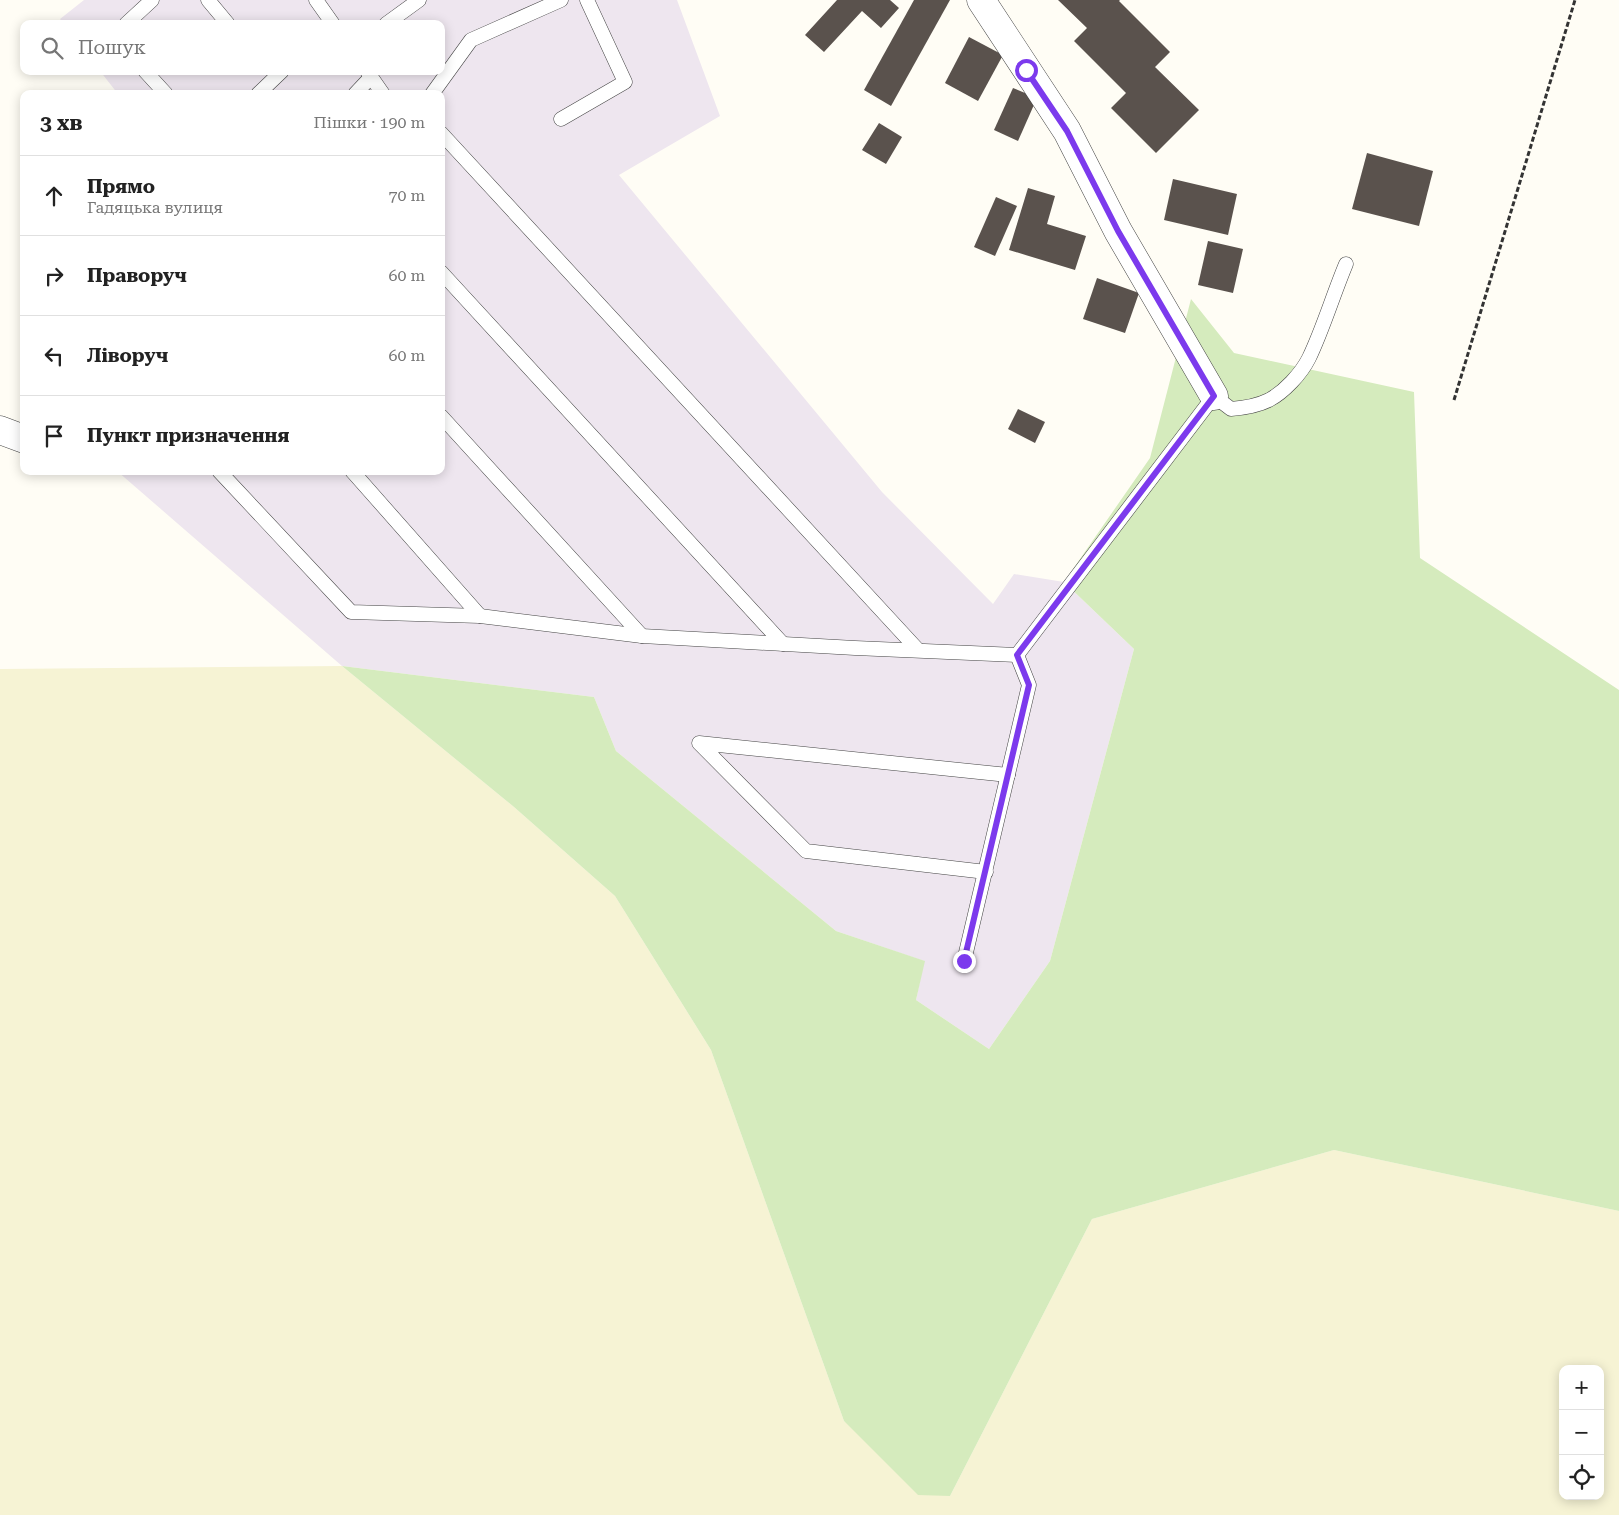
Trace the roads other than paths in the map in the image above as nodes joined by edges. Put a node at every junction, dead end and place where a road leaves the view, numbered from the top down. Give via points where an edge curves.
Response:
1 (152, 0) edge
2 (208, 0) edge
3 (316, 0) edge
4 (419, 0) edge
5 (561, 0) edge
6 (587, 0) edge
7 (981, 0) edge
8 (130, 20) edge
9 (225, 20) edge
10 (330, 20) edge
11 (392, 20) edge
12 (149, 75) edge
13 (274, 75) edge
14 (368, 75) edge
15 (370, 75) edge
16 (162, 90) edge
17 (261, 90) edge
18 (358, 90) edge
19 (380, 90) edge
20 (435, 90) edge
21 (561, 119) dead end
22 (445, 137) edge
23 (1346, 264) dead end
24 (445, 276) edge
25 (1214, 396) junction
26 (445, 420) edge
27 (0, 430) edge
28 (20, 438) edge
29 (223, 475) edge
30 (356, 475) edge
31 (480, 616) junction
32 (642, 636) junction
33 (783, 644) junction
34 (918, 650) junction
35 (1017, 655) junction
36 (1008, 774) junction
37 (986, 872) junction
38 (964, 961) dead end

1 - 8 lane
2 - 9 lane
3 - 10 lane
4 - 11 lane
5 - 20 lane via 471,40
6 - 21 lane via 626,82
7 - 25 street via 1067,131 1118,231
12 - 16 lane
13 - 17 lane
14 - 18 lane
15 - 19 lane
22 - 34 lane
23 - 25 lane via 1308,360 1283,391 1248,408 1231,409
24 - 33 lane
25 - 35 lane
26 - 32 lane
27 - 28 street
29 - 31 lane via 351,612
30 - 31 lane
31 - 32 lane
32 - 33 lane
33 - 34 lane
34 - 35 lane
35 - 36 lane via 1029,685
36 - 37 lane
36 - 37 lane via 698,744 806,851
37 - 38 lane

